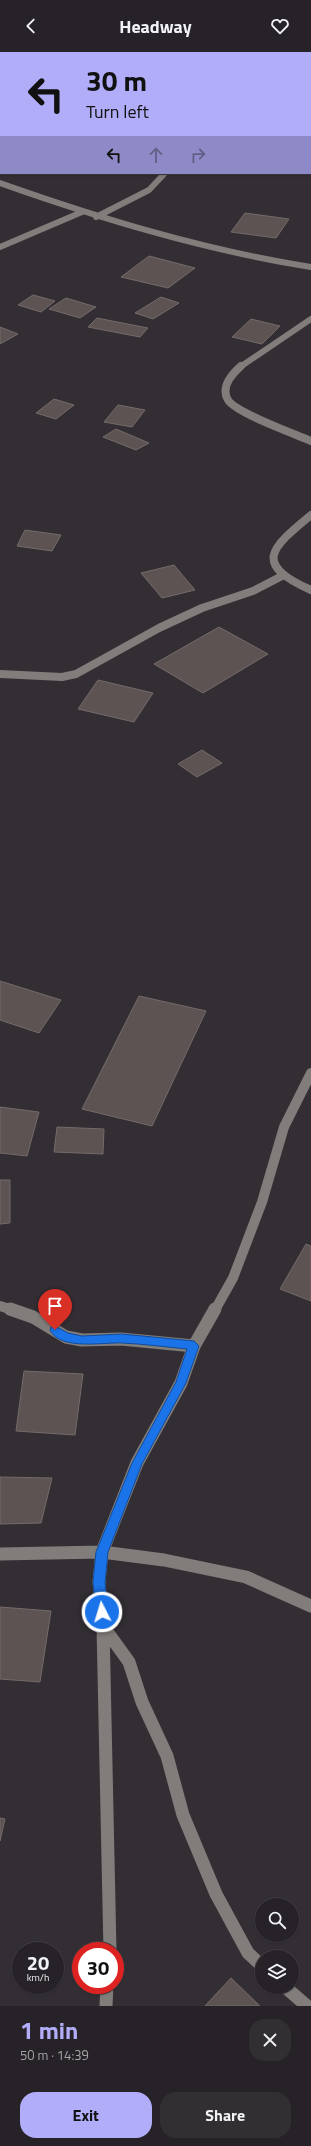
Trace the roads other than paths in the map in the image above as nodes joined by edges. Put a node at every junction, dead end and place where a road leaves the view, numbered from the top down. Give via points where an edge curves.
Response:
1 (164, 174) edge
2 (0, 183) edge
3 (82, 212) junction
4 (96, 216) junction
5 (0, 247) edge
6 (311, 267) edge
7 (311, 319) edge
8 (311, 441) edge
9 (311, 514) edge
10 (282, 576) junction
11 (311, 590) edge
12 (0, 674) edge
13 (311, 1073) edge
14 (0, 1306) edge
15 (194, 1346) junction
16 (102, 1552) junction
17 (0, 1554) edge
18 (311, 1606) edge
19 (103, 1626) junction
20 (110, 1942) edge
21 (255, 1960) edge
22 (107, 1994) edge
23 (294, 1994) edge
24 (106, 2006) edge
25 (307, 2006) edge

1 - 4 street via 149,190
2 - 3 street
3 - 4 street
3 - 5 street
4 - 6 street via 158,235 267,261
7 - 8 street via 242,364 230,376 226,390 228,400 240,410
9 - 10 street via 277,545 273,554 276,567
10 - 11 street
10 - 12 street via 253,591 202,608 166,625 76,674 62,677
13 - 15 street via 284,1127 262,1202 234,1278
14 - 15 street via 33,1317 66,1337 82,1340 122,1338
15 - 16 street via 181,1383 137,1463
16 - 17 street
16 - 18 street via 164,1560 246,1577
16 - 19 street via 99,1582
19 - 20 street
19 - 21 street via 130,1662 142,1702 167,1756 183,1815 216,1894 248,1953
22 - 24 street
23 - 25 street

